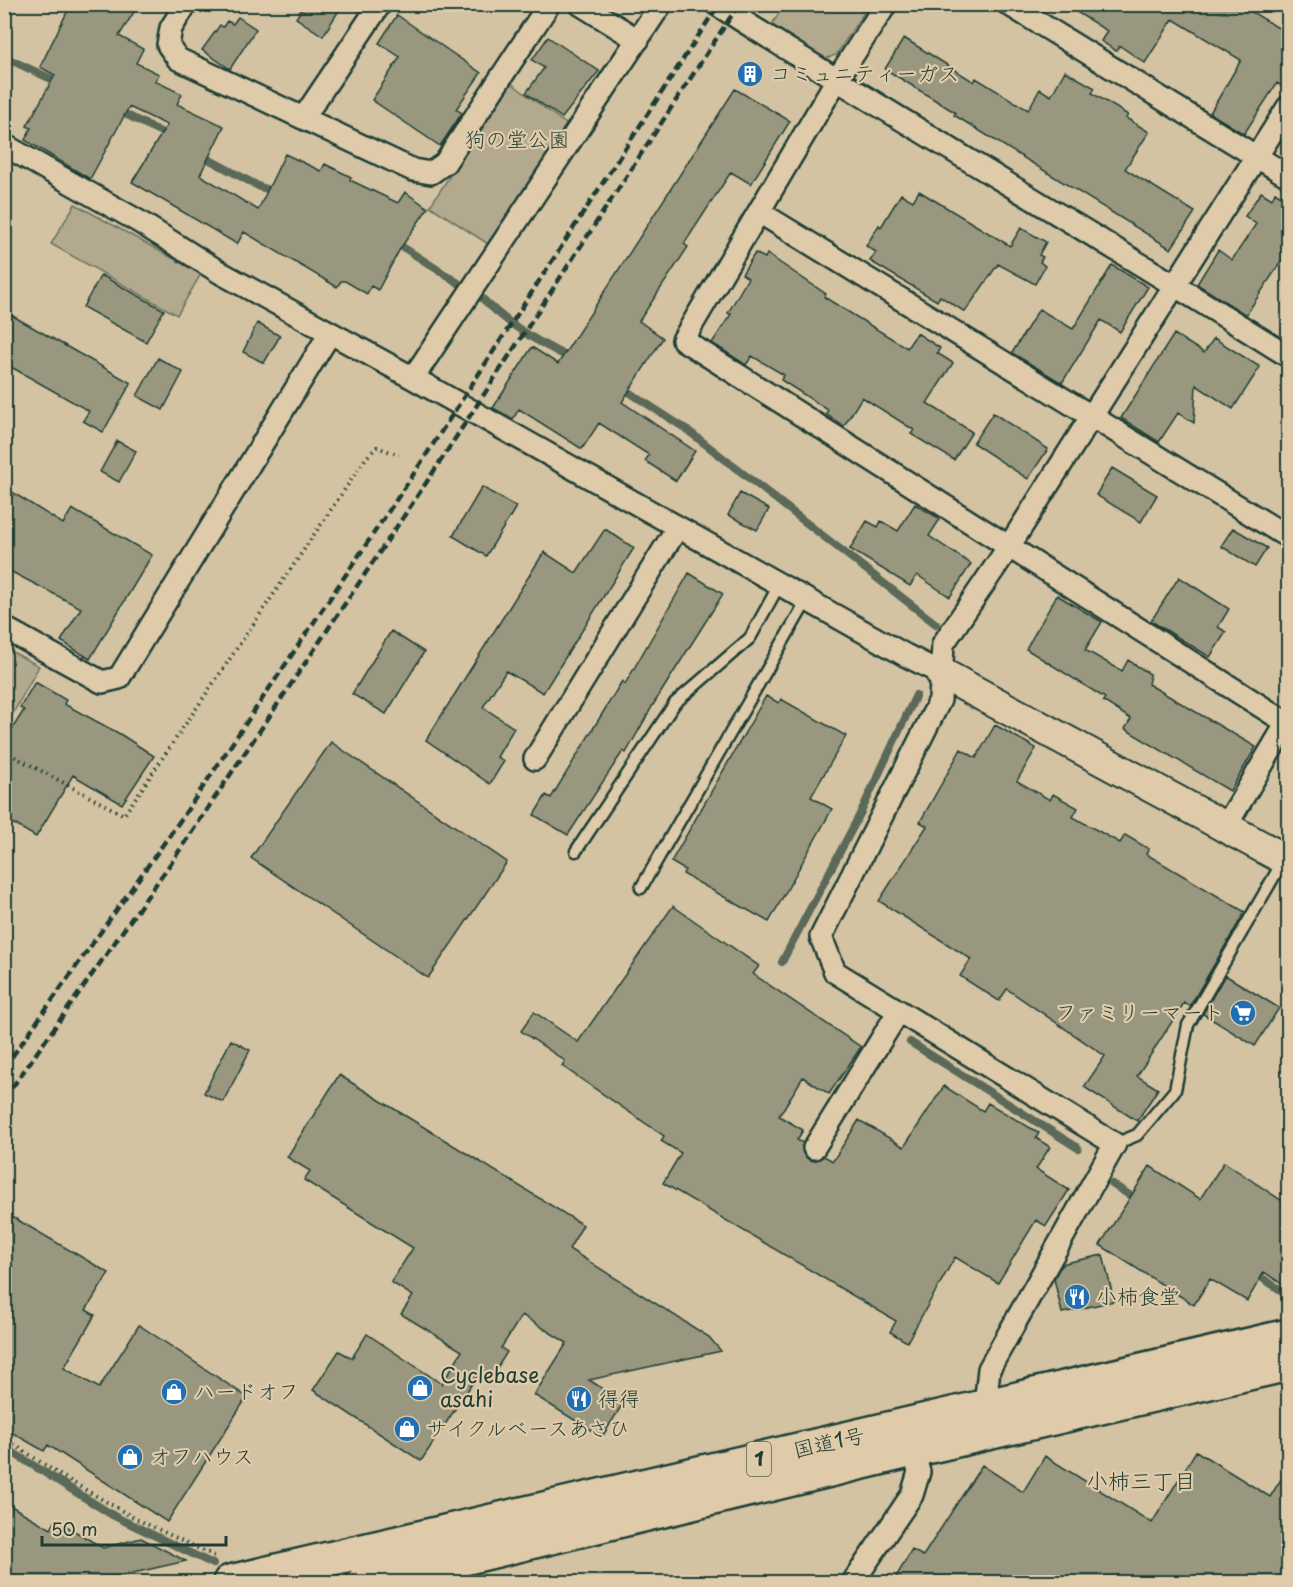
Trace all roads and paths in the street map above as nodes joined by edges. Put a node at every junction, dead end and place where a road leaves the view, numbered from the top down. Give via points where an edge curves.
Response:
1 (186, 4) edge
2 (380, 4) edge
3 (549, 4) edge
4 (580, 4) edge
5 (661, 4) edge
6 (716, 4) edge
7 (886, 4) edge
8 (1008, 4) edge
9 (638, 40) junction
10 (836, 81) junction
11 (1288, 107) edge
12 (304, 117) junction
13 (4, 145) edge
14 (1257, 156) junction
15 (1288, 176) edge
16 (759, 212) junction
17 (1175, 284) junction
18 (330, 333) junction
19 (1288, 356) edge
20 (413, 378) junction
21 (1091, 414) junction
22 (399, 455) dead end
23 (678, 528) junction
24 (1288, 537) edge
25 (1008, 548) junction
26 (779, 585) junction
27 (807, 600) junction
28 (8, 630) dead end
29 (941, 673) junction
30 (1288, 722) edge
31 (4, 751) edge
32 (535, 759) dead end
33 (1226, 826) junction
34 (576, 851) dead end
35 (1286, 860) edge
36 (641, 888) dead end
37 (899, 1011) junction
38 (1115, 1144) junction
39 (814, 1148) dead end
40 (1288, 1336) edge
41 (1288, 1364) edge
42 (985, 1406) junction
43 (4, 1438) edge
44 (913, 1450) junction
45 (226, 1571) edge
46 (364, 1582) edge
47 (853, 1582) edge

1 - 12 street via 171,28 168,45 178,59
2 - 12 street
3 - 12 street via 445,162 431,173 413,170
4 - 9 street
5 - 9 street
6 - 10 street
7 - 10 street
8 - 14 street
9 - 20 street
10 - 16 street
10 - 17 street
11 - 14 street
13 - 18 street
14 - 15 street
14 - 17 street
16 - 21 street
16 - 25 street via 683,340
17 - 19 street
17 - 21 street
18 - 20 street
18 - 28 street via 119,678 102,682
20 - 23 street
21 - 24 street
21 - 25 street
22 - 31 path via 377,447 366,458 124,815
23 - 26 street
23 - 32 street
25 - 29 street via 943,644
25 - 30 street
26 - 27 street
26 - 34 lane via 750,638 675,703
27 - 29 street
27 - 36 lane
29 - 33 street
29 - 37 street via 940,700 821,937 835,972
30 - 33 street
33 - 35 street
35 - 38 lane via 1188,1025 1175,1090 1137,1136
37 - 38 street
37 - 39 street
38 - 42 street via 989,1369
40 - 42 highway, 国道1号 / 1
41 - 44 highway, 国道1号 / 1
42 - 45 highway, 国道1号 / 1
43 - 45 path
44 - 46 highway, 国道1号 / 1
44 - 47 street via 919,1472 912,1495

